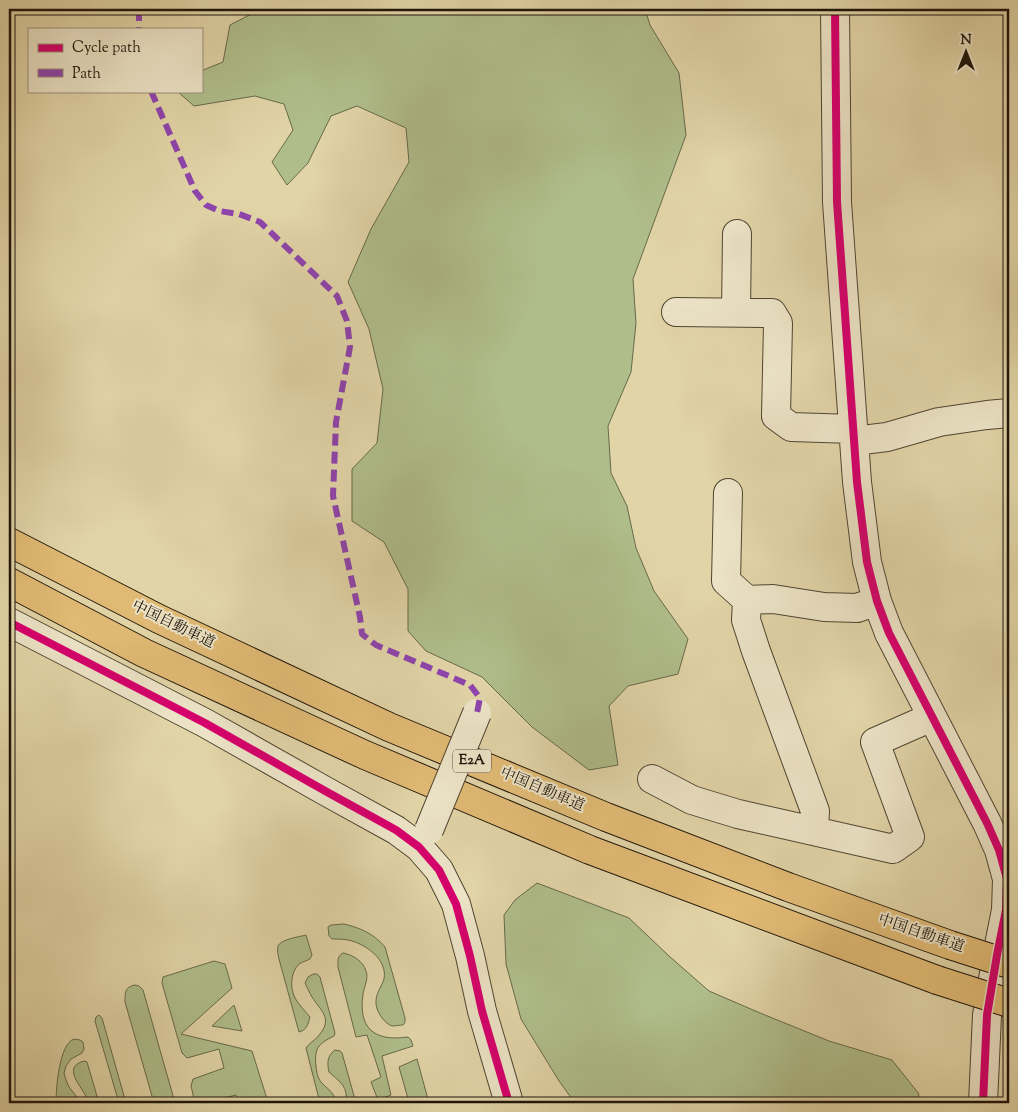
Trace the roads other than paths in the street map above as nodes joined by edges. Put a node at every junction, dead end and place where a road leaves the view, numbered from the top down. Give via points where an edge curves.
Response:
1 (835, 9) edge
2 (737, 234) dead end
3 (676, 312) dead end
4 (736, 312) junction
5 (1009, 413) edge
6 (854, 435) junction
7 (728, 493) dead end
8 (9, 542) edge
9 (9, 582) edge
10 (747, 600) junction
11 (876, 601) junction
12 (9, 622) edge
13 (477, 713) dead end
14 (932, 716) junction
15 (652, 779) dead end
16 (814, 831) junction
17 (424, 839) junction
18 (1009, 964) edge
19 (1009, 1003) edge
20 (509, 1103) edge
21 (983, 1103) edge

1 - 6 street via 837,202
2 - 4 street
3 - 4 street
4 - 6 street via 772,313 778,323 776,416 791,427
5 - 6 street via 939,422 887,437
6 - 11 street via 867,562
7 - 10 street via 726,581
8 - 18 highway, 中国自動車道 / E2A, bridge via 159,619 389,727 788,887
9 - 19 highway, E2A, bridge via 144,653 365,755 590,850 937,980
10 - 11 street via 773,599 824,607 858,608
10 - 16 street via 746,620 815,811
11 - 14 street
12 - 17 street via 204,723 396,830
13 - 17 street, bridge
14 - 16 street via 875,742 910,837 893,849
14 - 21 street via 987,823 1007,879 1006,910 987,1015
15 - 16 street via 692,800
17 - 20 street via 456,904

